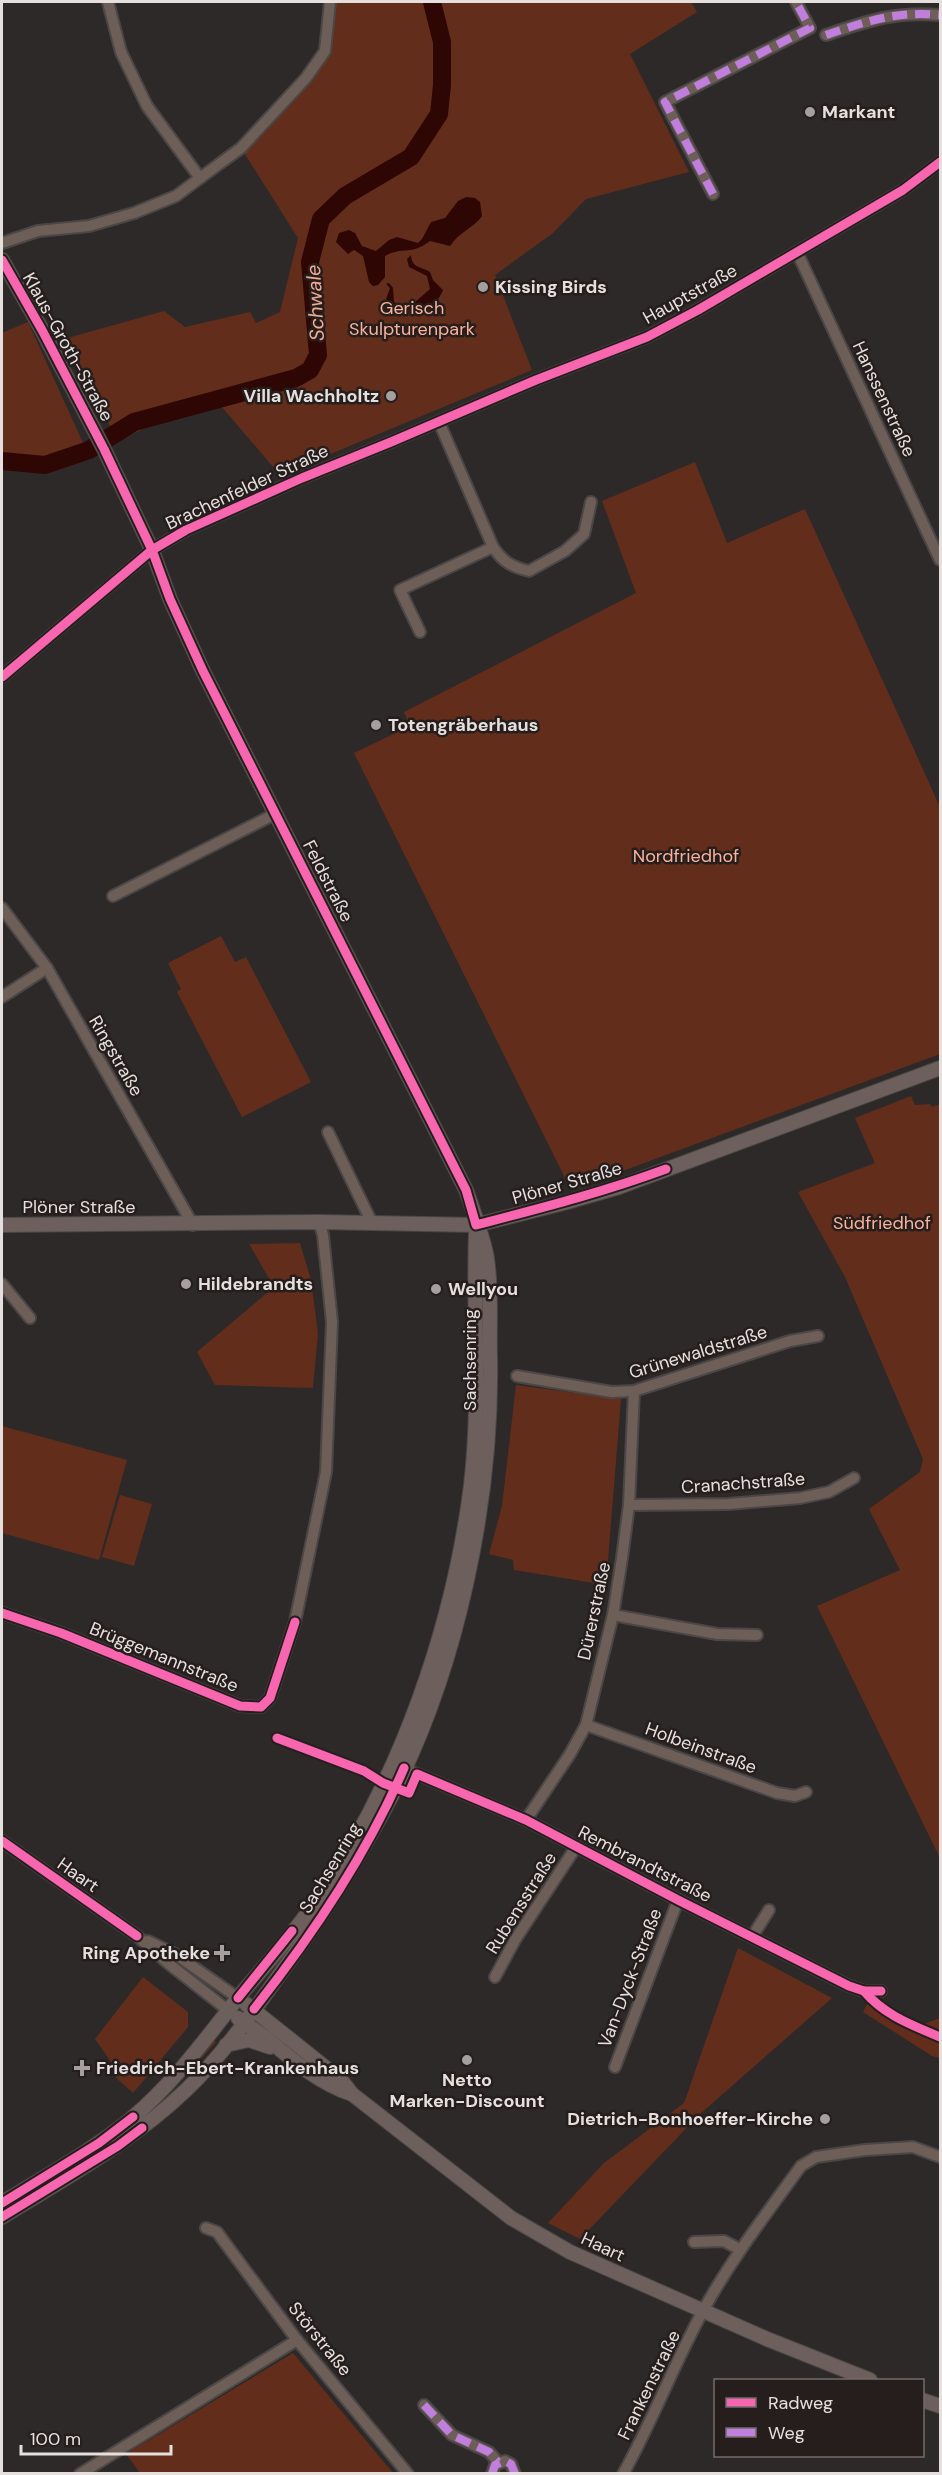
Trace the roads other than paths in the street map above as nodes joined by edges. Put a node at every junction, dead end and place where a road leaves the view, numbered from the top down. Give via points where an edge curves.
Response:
1 (108, 2) edge
2 (330, 2) edge
3 (795, 2) edge
4 (940, 15) edge
5 (826, 35) dead end
6 (940, 162) edge
7 (200, 178) junction
8 (713, 194) dead end
9 (2, 243) edge
10 (797, 252) junction
11 (2, 260) edge
12 (439, 422) junction
13 (591, 502) dead end
14 (493, 547) junction
15 (152, 550) junction
16 (940, 560) edge
17 (420, 632) dead end
18 (2, 677) edge
19 (275, 814) junction
20 (113, 896) dead end
21 (2, 908) edge
22 (47, 968) junction
23 (2, 997) edge
24 (940, 1068) edge
25 (328, 1132) dead end
26 (319, 1222) junction
27 (372, 1223) junction
28 (193, 1224) junction
29 (2, 1225) edge
30 (476, 1225) junction
31 (2, 1284) edge
32 (30, 1318) dead end
33 (818, 1336) dead end
34 (517, 1376) dead end
35 (634, 1391) junction
36 (854, 1478) dead end
37 (629, 1505) junction
38 (2, 1613) edge
39 (613, 1615) junction
40 (757, 1635) dead end
41 (586, 1725) junction
42 (398, 1766) junction
43 (806, 1792) dead end
44 (526, 1820) junction
45 (2, 1841) edge
46 (576, 1847) junction
47 (678, 1900) junction
48 (769, 1910) dead end
49 (137, 1936) junction
50 (753, 1937) junction
51 (495, 1977) dead end
52 (881, 1991) dead end
53 (238, 1998) junction
54 (254, 2009) junction
55 (230, 2011) junction
56 (244, 2022) junction
57 (226, 2045) junction
58 (283, 2054) junction
59 (615, 2067) dead end
60 (352, 2094) junction
61 (940, 2157) edge
62 (2, 2203) edge
63 (2, 2217) edge
64 (206, 2228) dead end
65 (694, 2242) dead end
66 (739, 2249) junction
67 (703, 2311) junction
68 (297, 2340) junction
69 (868, 2379) edge
70 (924, 2401) edge
71 (424, 2405) dead end
72 (940, 2406) edge
73 (498, 2462) junction
74 (80, 2474) edge
75 (408, 2474) edge
76 (492, 2474) edge
77 (515, 2474) edge
78 (623, 2474) edge

1 - 7 street via 121,52 147,106
2 - 7 street via 325,51 306,78 241,148
3 - 8 street via 810,28 665,102
4 - 5 street via 914,12 880,17
6 - 10 street, Hauptstraße via 903,190
7 - 9 street via 176,196 134,213 89,226 38,231
10 - 12 street, Hauptstraße via 647,337
10 - 16 street, Hanssenstraße
11 - 15 main road, Klaus-Groth-Straße via 94,429
12 - 14 street
12 - 15 street, Brachenfelder Straße via 240,505
13 - 14 street via 584,534 565,551 529,571 513,568 501,560
14 - 17 street via 400,590
15 - 18 street, Brachenfelder Straße
15 - 19 main road, Feldstraße via 203,671
19 - 20 street
19 - 30 main road, Feldstraße via 466,1190
21 - 22 street, Ringstraße
22 - 23 street
22 - 28 street, Ringstraße
24 - 30 main road, Plöner Straße via 619,1186
25 - 27 street
26 - 27 main road, Plöner Straße
26 - 28 main road, Plöner Straße
26 - 38 street, Brüggemannstraße via 332,1322 326,1472 295,1622 270,1698 261,1707 240,1706
27 - 30 main road, Plöner Straße
28 - 29 main road, Plöner Straße
30 - 42 main road, Sachsenring via 477,1403 469,1496 435,1651
31 - 32 street
33 - 35 street, Grünewaldstraße via 790,1341
34 - 35 street, Grünewaldstraße via 612,1392
35 - 37 street, Dürerstraße
36 - 37 street, Cranachstraße via 829,1492 800,1498 728,1504
37 - 39 street, Dürerstraße
39 - 40 street via 717,1634
39 - 41 street, Dürerstraße
41 - 43 street, Holbeinstraße via 777,1793 795,1796
41 - 44 street, Dürerstraße
42 - 44 street, Rembrandtstraße
42 - 53 main road, Sachsenring via 320,1897
42 - 54 main road, Sachsenring via 391,1797 346,1877
44 - 46 street, Rembrandtstraße
45 - 49 street, Haart
46 - 47 street, Rembrandtstraße
46 - 51 street, Rubensstraße
47 - 50 street, Rembrandtstraße
47 - 59 street, Van-Dyck-Straße
48 - 50 street
49 - 53 street, Haart via 175,1954
49 - 55 street, Haart
50 - 52 street, Rembrandtstraße via 849,1986
53 - 54 main road, Haart
53 - 55 main road, Sachsenring
54 - 56 main road, Sachsenring
54 - 60 main road, Haart via 341,2080
55 - 56 main road, Haart
55 - 62 main road, Sachsenring via 133,2117 99,2143
56 - 57 main road, Sachsenring
56 - 58 main road, Haart
57 - 58 main road via 249,2040
57 - 63 main road, Sachsenring via 188,2089 142,2128
58 - 60 main road, Haart via 336,2089
60 - 67 main road, Haart via 511,2218 586,2260
61 - 66 street, Frankenstraße via 912,2147 816,2157 801,2166
64 - 68 street, Störstraße via 217,2232
65 - 66 street via 724,2241
66 - 67 street, Frankenstraße
67 - 69 main road, Haart
67 - 78 street, Frankenstraße
68 - 74 street
68 - 75 street, Störstraße
70 - 72 main road
71 - 73 street via 452,2435 489,2452
73 - 76 street
73 - 77 street via 508,2462

